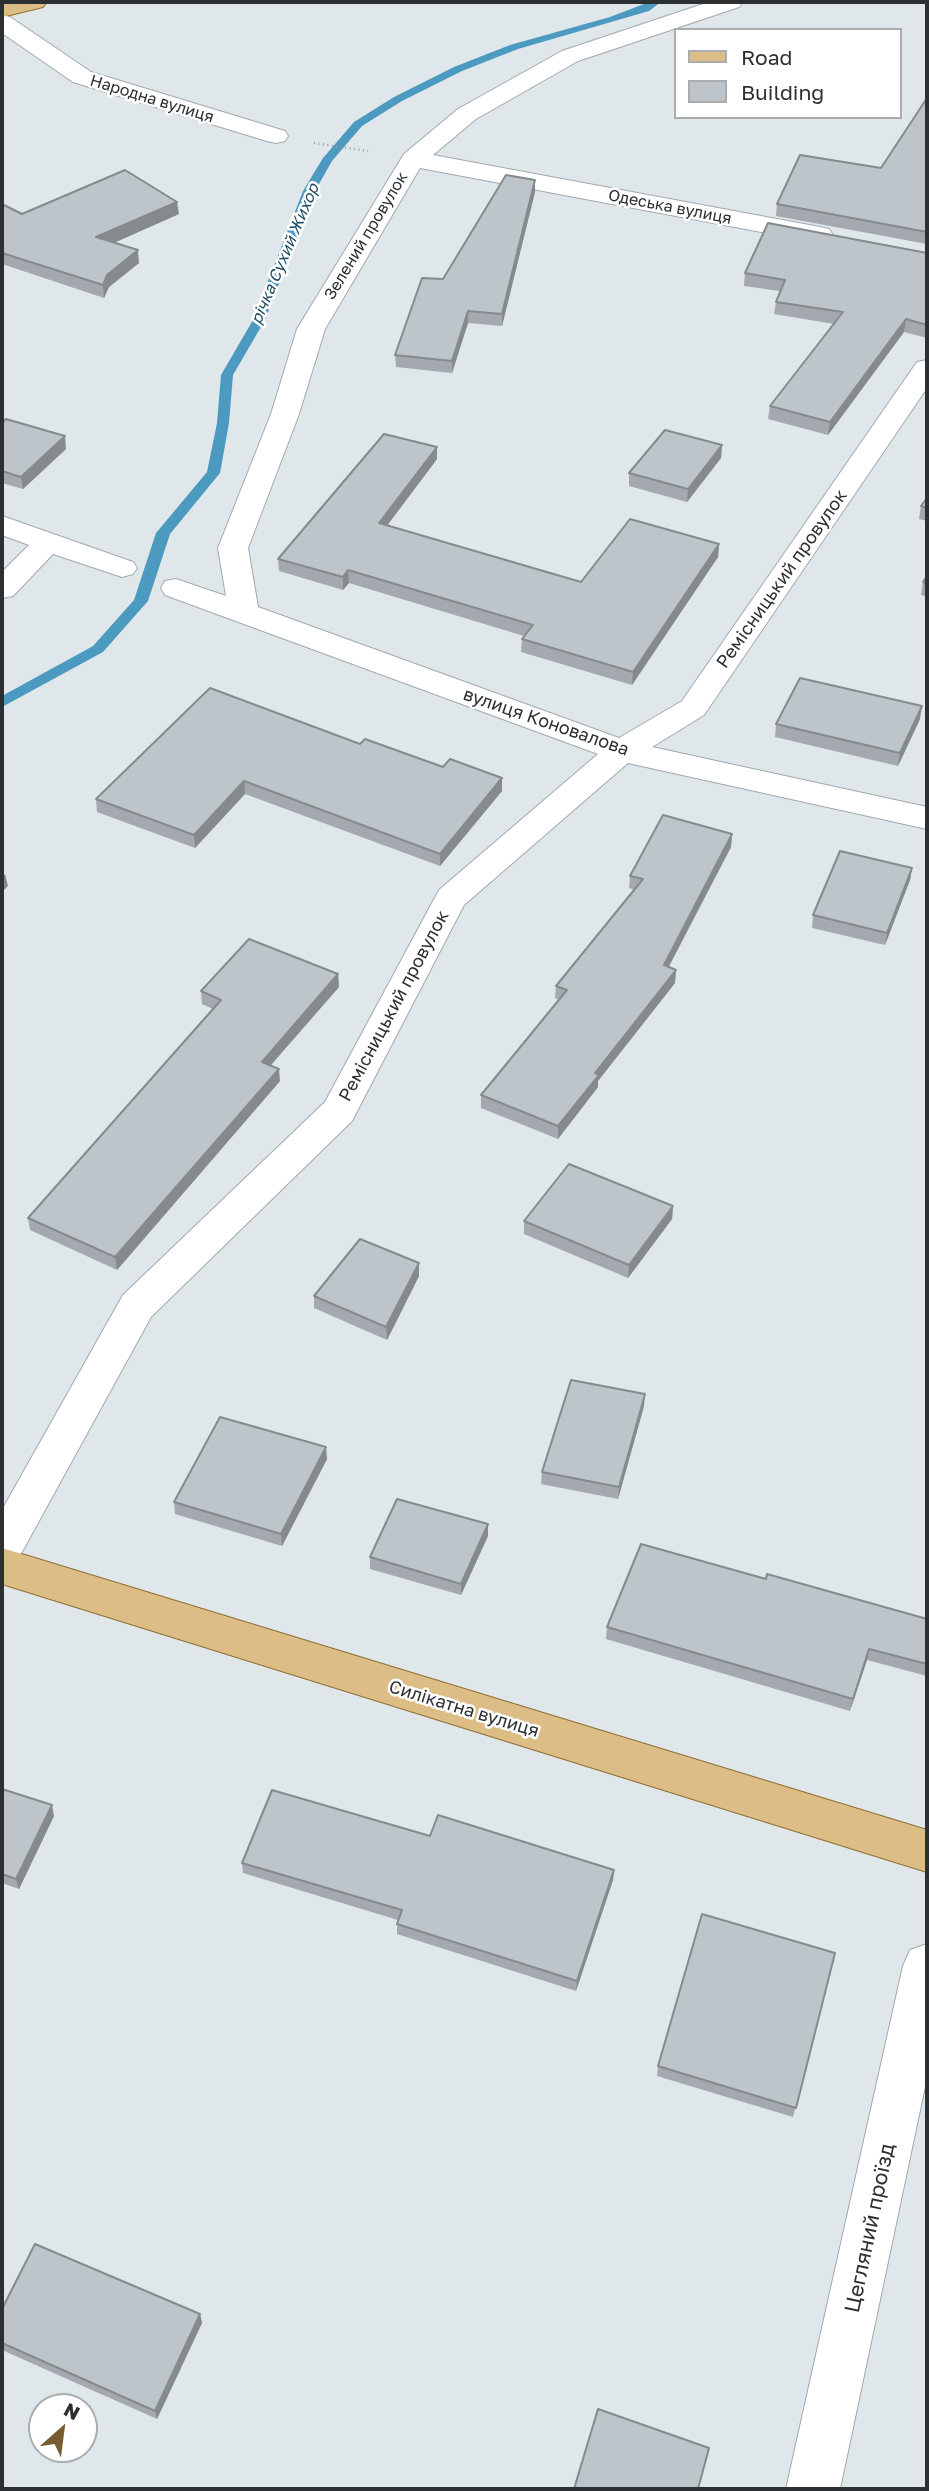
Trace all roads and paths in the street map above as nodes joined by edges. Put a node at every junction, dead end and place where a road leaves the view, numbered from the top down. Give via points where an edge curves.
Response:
1 (35, 2) edge
2 (732, 2) edge
3 (2, 10) edge
4 (2, 22) edge
5 (275, 136) joint
6 (413, 159) junction
7 (846, 240) edge
8 (927, 368) edge
9 (2, 525) edge
10 (48, 542) junction
11 (122, 568) dead end
12 (176, 588) dead end
13 (2, 589) edge
14 (244, 613) junction
15 (621, 751) junction
16 (927, 818) edge
17 (2, 1548) edge
18 (2, 1566) edge
19 (927, 1851) edge
20 (927, 1966) edge
21 (813, 2489) edge

1 - 3 main road
2 - 6 street, Зелений провулок via 570,56 467,114
4 - 5 street, Народна вулиця via 82,77
5 - 6 path
6 - 7 street, Одеська вулиця
6 - 14 street, Зелений провулок via 311,329 285,414 233,548
8 - 15 street, Ремісницький провулок via 694,708
9 - 10 street
10 - 11 street
10 - 13 street
12 - 14 street, вулиця Коновалова
14 - 15 street, вулиця Коновалова
15 - 16 street, вулиця Коновалова
15 - 17 street, Ремісницький провулок via 450,898 339,1111 137,1306
18 - 19 main road, Силікатна вулиця
20 - 21 street, Цегляний проїзд

